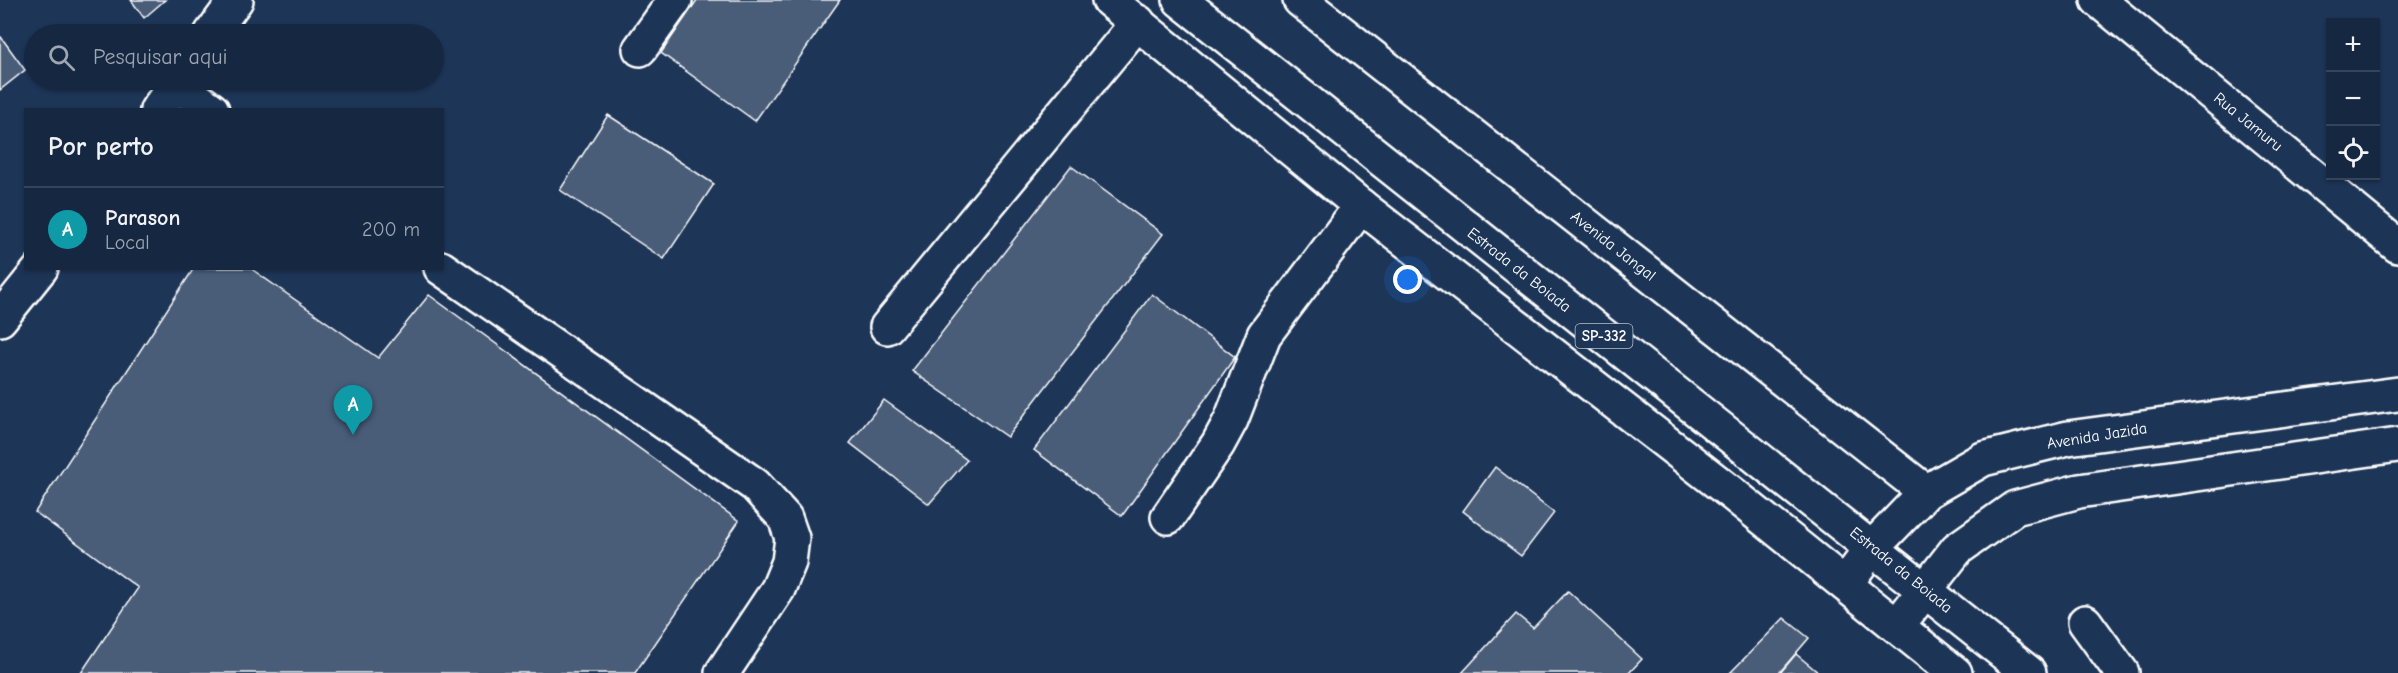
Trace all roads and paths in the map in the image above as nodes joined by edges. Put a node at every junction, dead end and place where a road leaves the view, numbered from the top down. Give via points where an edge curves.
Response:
1 (236, 0) edge
2 (675, 0) edge
3 (1109, 0) edge
4 (1180, 0) edge
5 (1300, 0) edge
6 (2098, 0) edge
7 (1137, 22) junction
8 (218, 24) edge
9 (640, 49) dead end
10 (171, 91) edge
11 (208, 108) edge
12 (1361, 207) junction
13 (2398, 246) edge
14 (39, 270) edge
15 (444, 270) edge
16 (0, 319) edge
17 (887, 327) dead end
18 (2398, 394) edge
19 (2398, 445) edge
20 (1926, 492) junction
21 (1168, 517) dead end
22 (1873, 547) junction
23 (1845, 584) junction
24 (1925, 589) junction
25 (2085, 622) dead end
26 (1897, 626) junction
27 (722, 673) edge
28 (1955, 673) edge
29 (2028, 673) edge
30 (2122, 673) edge

1 - 8 street
2 - 9 street
3 - 7 street, SP-332
4 - 22 street, Estrada da Boiada / SP-332
5 - 20 street, Avenida Jangal
6 - 13 street, Rua Jamuru
7 - 12 street, SP-332
7 - 17 street
10 - 11 street
12 - 21 street via 1264,335 1231,420
12 - 23 street, SP-332
14 - 16 street
15 - 27 street via 755,485 785,518 792,538 782,580
18 - 20 street, Avenida Jazida via 2068,438 1983,459
19 - 24 street via 2079,491 2015,508 1957,549
20 - 22 street, Avenida Jazida
22 - 23 street, Avenida Jazida
22 - 24 street, Estrada da Boiada / SP-332
23 - 26 street, SP-332
24 - 26 street
24 - 29 street, Estrada da Boiada / SP-332
25 - 30 street
26 - 28 street, SP-332

